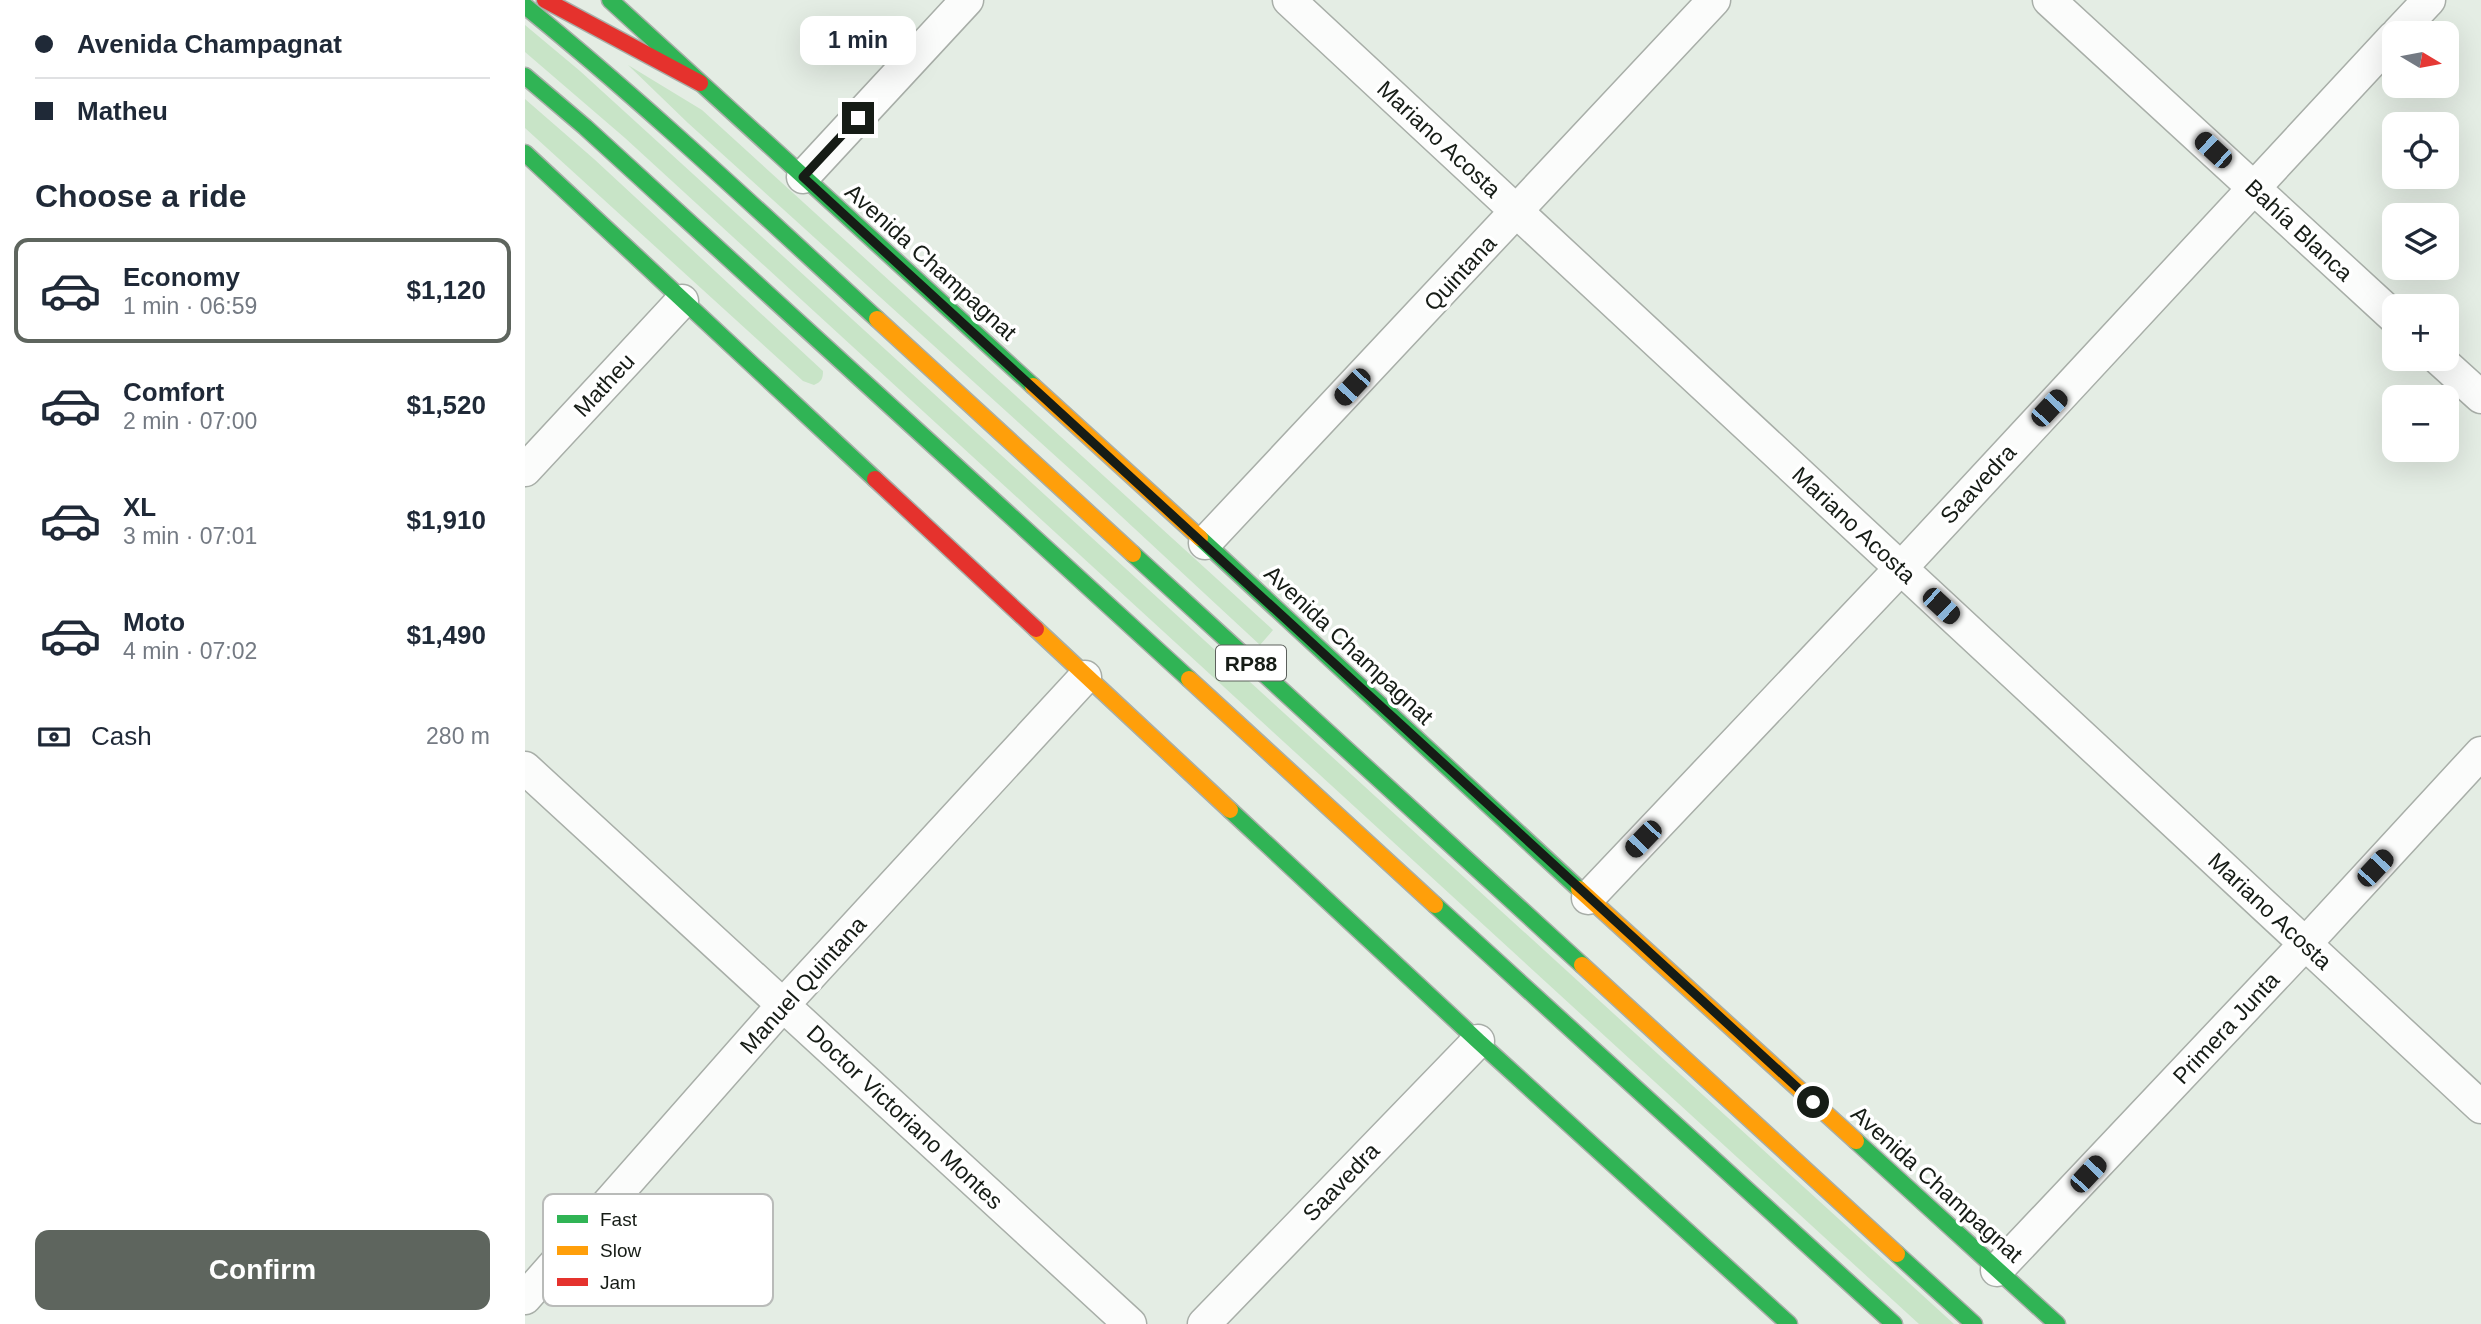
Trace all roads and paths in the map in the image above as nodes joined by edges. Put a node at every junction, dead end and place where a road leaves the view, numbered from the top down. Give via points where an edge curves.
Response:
1 (545, 0) edge
2 (610, 0) edge
3 (967, 0) edge
4 (1289, 0) edge
5 (1714, 0) edge
6 (2049, 0) edge
7 (2429, 0) edge
8 (525, 6) edge
9 (2409, 21) edge
10 (2382, 50) edge
11 (525, 76) edge
12 (700, 83) junction
13 (525, 153) edge
14 (803, 177) junction
15 (2253, 188) junction
16 (1517, 212) junction
17 (683, 301) junction
18 (2382, 306) edge
19 (2452, 371) edge
20 (2481, 397) edge
21 (525, 470) edge
22 (1205, 543) junction
23 (1901, 568) junction
24 (1085, 677) junction
25 (2481, 753) edge
26 (525, 768) edge
27 (1588, 898) junction
28 (2305, 944) junction
29 (783, 1005) junction
30 (1478, 1041) junction
31 (2481, 1107) edge
32 (617, 1194) edge
33 (1997, 1270) junction
34 (543, 1278) edge
35 (525, 1298) edge
36 (1130, 1324) edge
37 (1204, 1324) edge
38 (1789, 1324) edge
39 (1893, 1324) edge
40 (1974, 1324) edge
41 (2057, 1324) edge

1 - 12 main road
2 - 12 main road, Avenida Champagnat
3 - 14 street
4 - 16 street, Mariano Acosta
5 - 16 street, Quintana
6 - 15 street, Bahía Blanca
7 - 9 street
8 - 40 main road, RP88 via 687,145
10 - 15 street, Saavedra
11 - 39 main road, RP88
12 - 14 main road, Avenida Champagnat
13 - 17 main road
14 - 22 main road, Avenida Champagnat
15 - 18 street, Bahía Blanca
15 - 23 street, Saavedra
16 - 22 street, Quintana
16 - 23 street, Mariano Acosta
17 - 21 street, Matheu
17 - 24 main road
19 - 20 street
22 - 27 main road, Avenida Champagnat
23 - 27 street, Saavedra
23 - 28 street, Mariano Acosta
24 - 29 street, Manuel Quintana
24 - 30 main road
25 - 28 street, Primera Junta
26 - 29 street, Doctor Victoriano Montes
27 - 33 main road, Avenida Champagnat
28 - 31 street, Mariano Acosta
28 - 33 street, Primera Junta
29 - 32 street, Manuel Quintana
29 - 36 street, Doctor Victoriano Montes
30 - 37 street, Saavedra
30 - 38 main road
33 - 41 main road, Avenida Champagnat
34 - 35 street, Manuel Quintana

